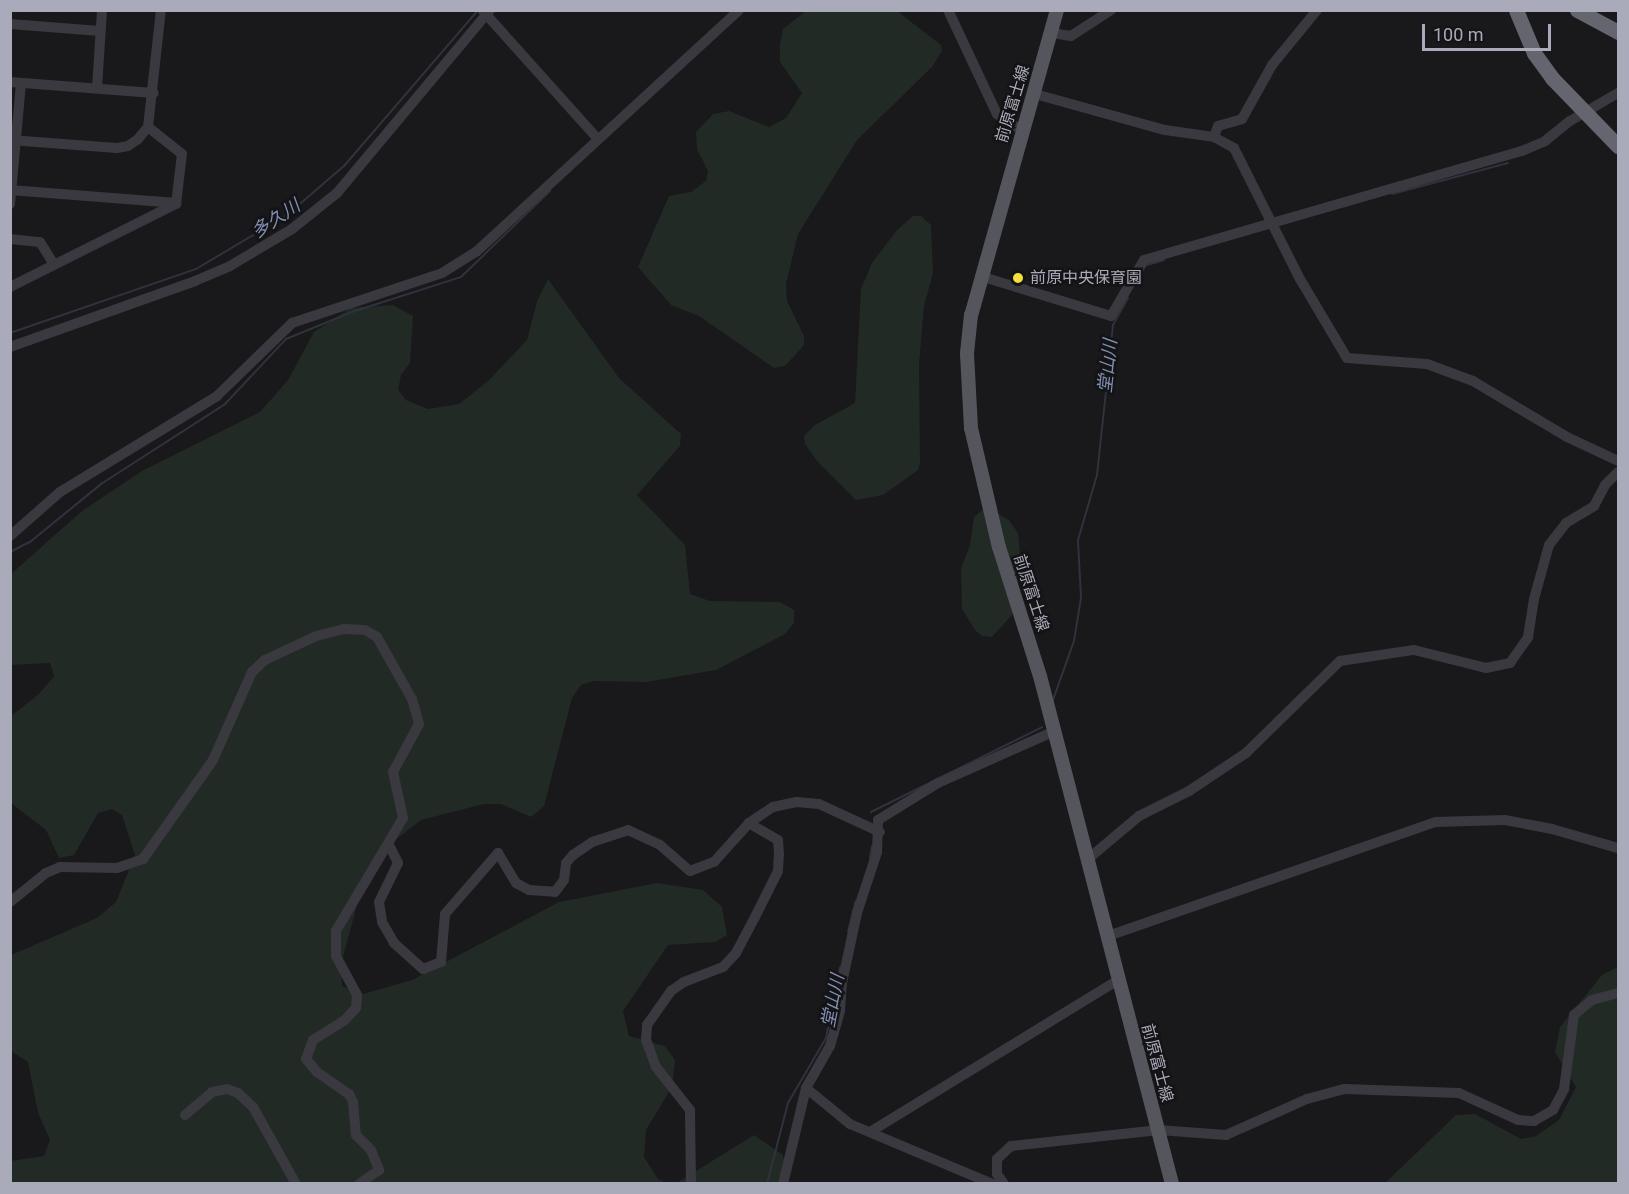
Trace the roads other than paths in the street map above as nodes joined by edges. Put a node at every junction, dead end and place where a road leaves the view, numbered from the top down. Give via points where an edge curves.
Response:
1 (102, 10) edge
2 (161, 10) edge
3 (739, 10) edge
4 (948, 10) edge
5 (1057, 10) edge
6 (1111, 10) edge
7 (1317, 10) edge
8 (1516, 10) edge
9 (1577, 10) edge
10 (486, 12) edge
11 (10, 24) edge
12 (100, 31) junction
13 (1618, 32) edge
14 (1052, 33) junction
15 (16, 82) edge
16 (97, 88) junction
17 (154, 93) junction
18 (1618, 93) edge
19 (1035, 94) junction
20 (1584, 113) junction
21 (148, 127) junction
22 (1022, 130) junction
23 (1214, 137) junction
24 (597, 138) junction
25 (13, 141) edge
26 (1618, 146) edge
27 (11, 190) edge
28 (10, 204) edge
29 (176, 204) junction
30 (1275, 227) junction
31 (10, 239) edge
32 (54, 264) junction
33 (980, 276) junction
34 (10, 287) edge
35 (10, 347) edge
36 (1618, 461) edge
37 (1618, 472) edge
38 (10, 536) edge
39 (1055, 731) junction
40 (749, 822) junction
41 (880, 832) junction
42 (389, 845) junction
43 (1618, 848) edge
44 (1088, 859) junction
45 (10, 902) edge
46 (1108, 936) junction
47 (1120, 979) junction
48 (1618, 993) edge
49 (806, 1088) junction
50 (185, 1115) dead end
51 (1159, 1130) junction
52 (870, 1132) junction
53 (296, 1184) edge
54 (359, 1184) edge
55 (691, 1184) edge
56 (783, 1184) edge
57 (993, 1184) edge
58 (1004, 1184) edge
59 (1172, 1184) edge

1 - 12 street
2 - 17 street
3 - 24 street
4 - 22 street via 997,114
5 - 14 main road, 前原富士線
6 - 14 street via 1071,36
7 - 23 street via 1272,65 1242,119 1218,126
8 - 20 highway via 1534,53
9 - 13 highway
10 - 24 street
10 - 35 street via 337,193 292,229 230,266 195,281
11 - 12 street
12 - 16 street
14 - 19 main road, 前原富士線
15 - 16 street
15 - 25 street
16 - 17 street
17 - 21 street
18 - 20 street
19 - 22 main road, 前原富士線
19 - 23 street via 1165,130
20 - 26 highway
20 - 30 street via 1545,141 1522,151
21 - 25 street via 129,146 117,148
21 - 29 street via 182,153
22 - 33 main road, 前原富士線
23 - 30 street via 1234,148
24 - 38 street via 476,252 442,273 292,323 217,396 60,492
25 - 27 street
27 - 28 street
27 - 29 street
29 - 32 street
30 - 33 street via 1144,260 1111,316
30 - 36 street via 1347,358 1427,364 1473,381 1568,437
31 - 32 street via 40,242
32 - 34 street
33 - 39 main road, 前原富士線 via 966,354 971,429 999,547
37 - 44 street via 1605,485 1594,506 1566,523 1549,545 1528,637 1510,663 1485,668 1414,650 1340,661 1246,753 1189,791 1138,816
39 - 41 street via 938,783 878,820
39 - 44 main road, 前原富士線
40 - 41 street via 773,807 796,802 819,804
40 - 42 street via 714,862 690,871 641,833 628,830 592,842 566,863 564,880 555,892 530,890 516,883 498,853 445,914 441,924 441,962 432,968 413,964 382,922 379,902 398,863
40 - 55 street via 778,840 778,871 760,908 736,953 723,967 678,987 654,1011 647,1025 646,1040 656,1067 690,1110
41 - 49 street via 869,885 857,913 830,1046
42 - 45 street via 403,818 393,772 416,733 418,714 398,670 376,637 365,630 344,629 293,646 252,672 213,760 143,859 117,868 60,867 46,873
42 - 54 street via 336,932 336,956 357,995 356,1008 314,1040 306,1059 316,1072 349,1094 353,1102 356,1135 371,1150 378,1170
43 - 46 street via 1505,820 1425,823
44 - 46 main road, 前原富士線
46 - 47 main road, 前原富士線
47 - 51 main road, 前原富士線
47 - 52 street
48 - 51 street via 1592,1000 1574,1015 1564,1089 1553,1110 1534,1121 1518,1120 1471,1097 1447,1091 1345,1089 1307,1099 1226,1135
49 - 52 street via 850,1124
49 - 56 street
50 - 53 street via 212,1092 227,1089 238,1093 252,1107
51 - 58 street via 1011,1146 997,1159 997,1174
51 - 59 main road, 前原富士線
52 - 57 street

